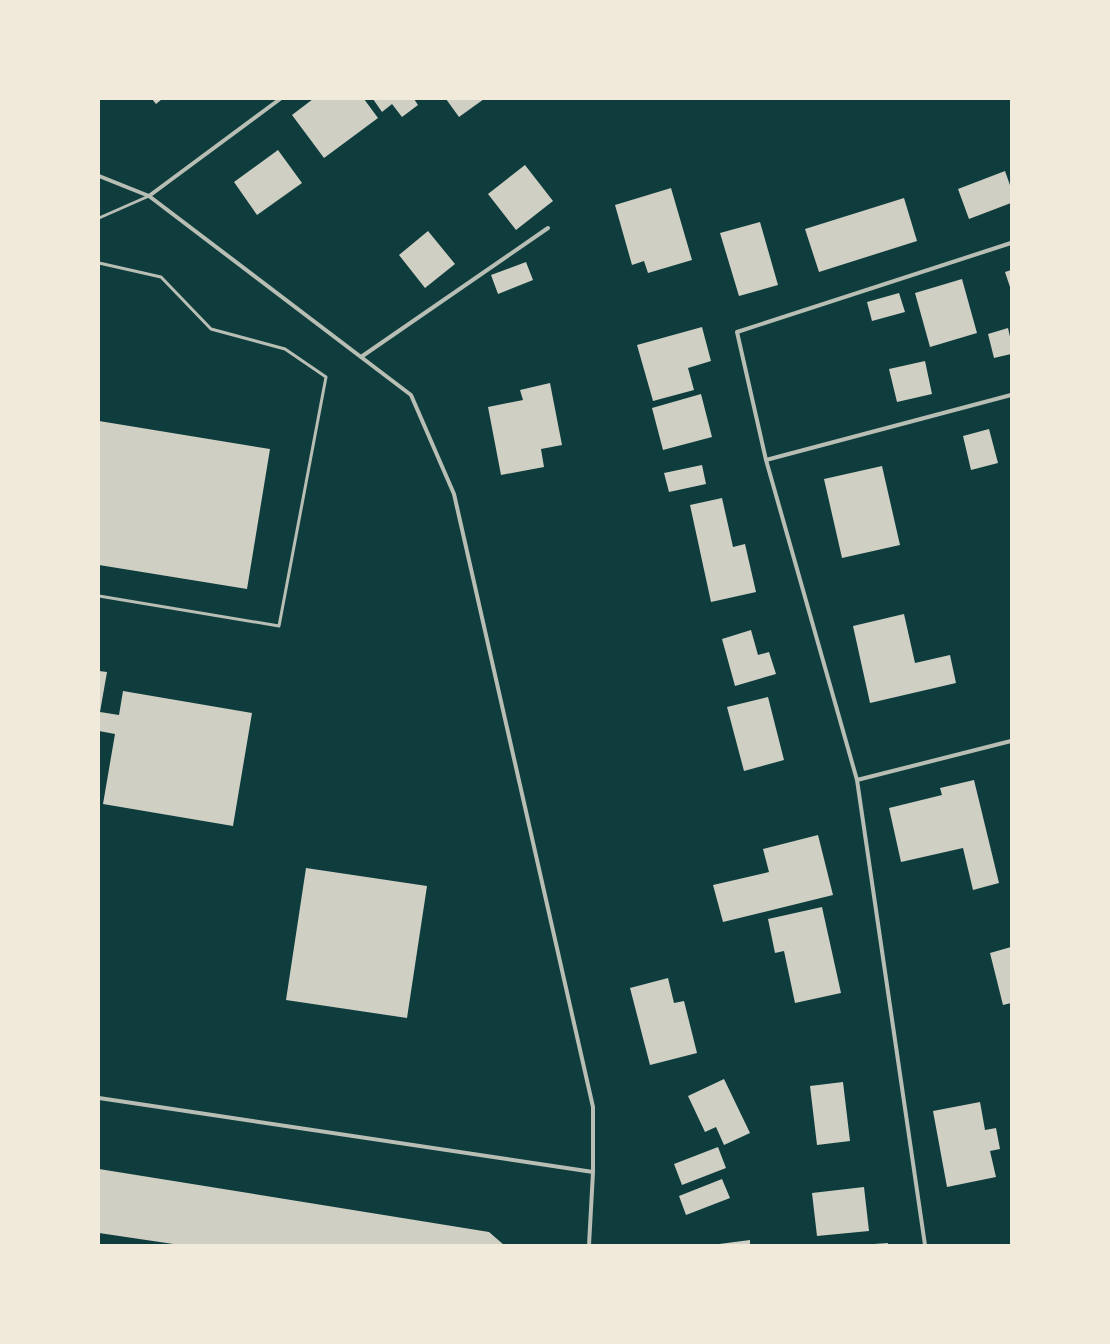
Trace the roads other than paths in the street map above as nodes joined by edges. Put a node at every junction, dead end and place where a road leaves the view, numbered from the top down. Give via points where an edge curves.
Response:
1 (280, 99) edge
2 (99, 176) edge
3 (149, 196) junction
4 (99, 218) edge
5 (548, 228) dead end
6 (1011, 243) edge
7 (99, 263) edge
8 (360, 357) junction
9 (1011, 395) edge
10 (766, 460) junction
11 (99, 596) edge
12 (1011, 741) edge
13 (857, 780) junction
14 (99, 1098) edge
15 (593, 1172) junction
16 (589, 1245) edge
17 (924, 1245) edge

1 - 3 street
2 - 3 street
3 - 4 lane
3 - 8 street
5 - 8 street
6 - 10 street via 737,332
7 - 11 lane via 161,277 211,329 285,349 326,377 279,626
8 - 15 street via 410,395 454,494 593,1107
9 - 10 street
10 - 13 street
12 - 13 street
13 - 17 street
14 - 15 street
15 - 16 street

